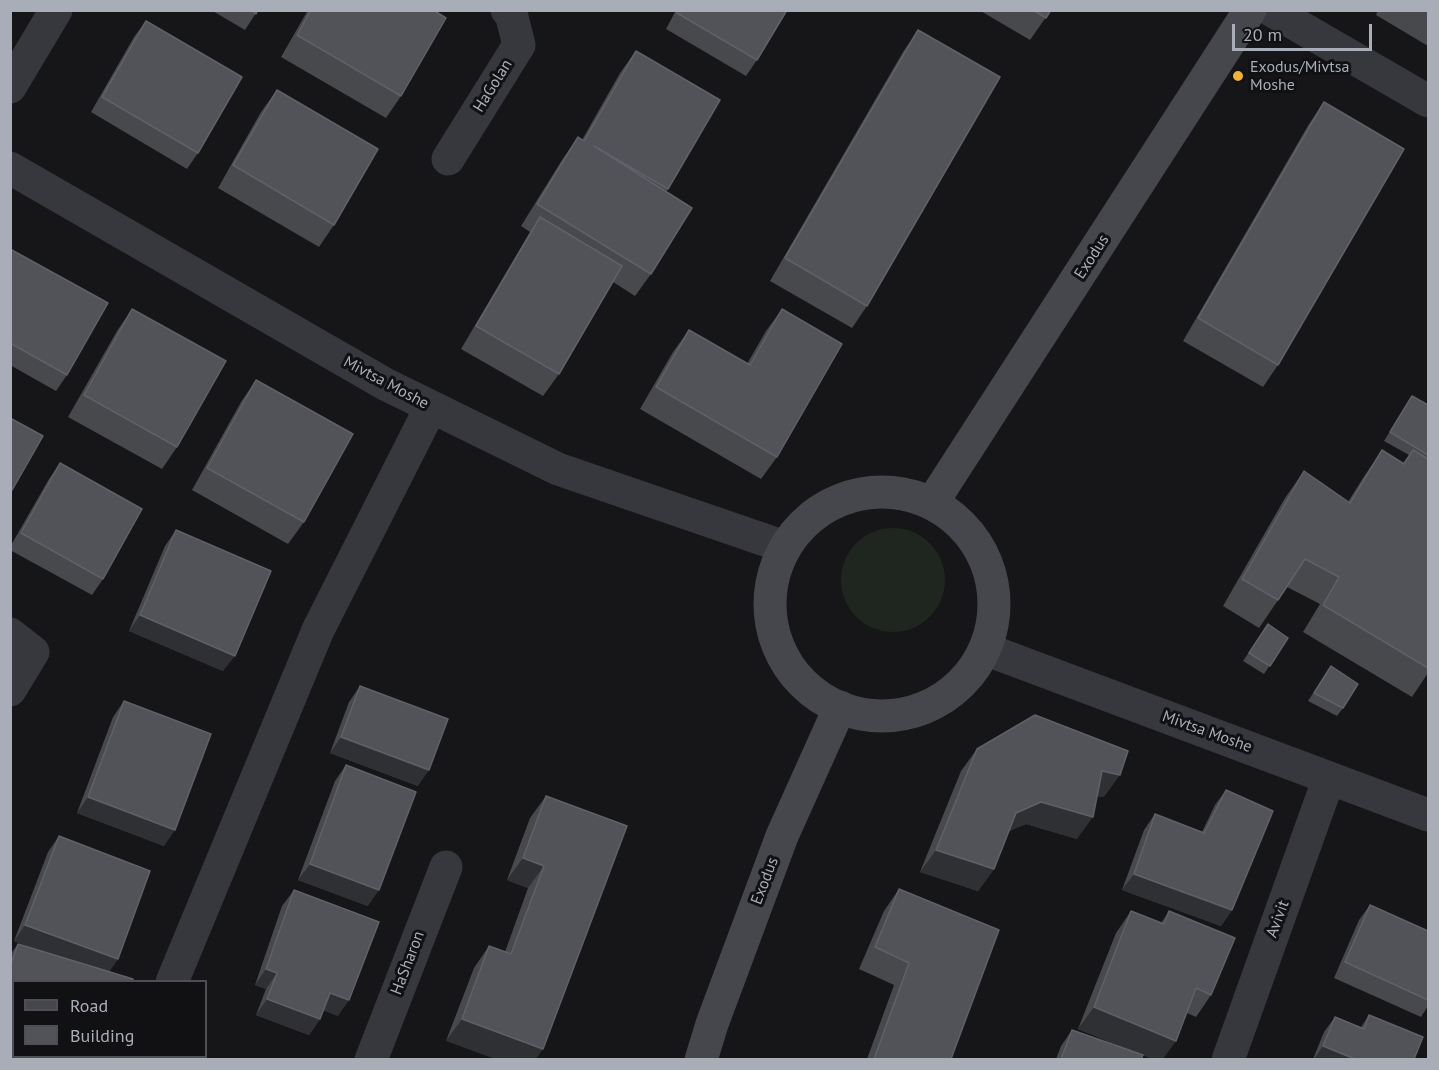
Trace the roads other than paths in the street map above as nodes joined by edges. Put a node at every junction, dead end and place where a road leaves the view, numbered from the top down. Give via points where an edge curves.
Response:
1 (56, 10) edge
2 (507, 10) edge
3 (1250, 10) edge
4 (1271, 10) edge
5 (10, 87) edge
6 (1428, 101) edge
7 (448, 159) dead end
8 (10, 168) edge
9 (431, 407) junction
10 (932, 503) junction
11 (785, 547) junction
12 (10, 634) edge
13 (985, 649) junction
14 (10, 690) edge
15 (840, 707) junction
16 (1329, 778) junction
17 (1426, 809) edge
18 (446, 867) dead end
19 (172, 980) edge
20 (371, 1059) edge
21 (701, 1059) edge
22 (1228, 1059) edge

1 - 5 street
2 - 7 street, HaGolan via 519,45
3 - 10 street, Exodus
4 - 6 street
8 - 9 street, Mivtsa Moshe
9 - 11 street, Mivtsa Moshe via 558,469
9 - 19 street via 318,630
10 - 11 street via 899,493 866,492 834,502 806,521
10 - 13 street via 959,523 981,550 993,582 994,616
11 - 15 street via 772,576 769,608 775,640 804,684
12 - 14 street via 33,652
13 - 15 street via 970,674 950,693 924,708 896,716 867,715
13 - 16 street, Mivtsa Moshe
15 - 21 street, Exodus via 782,836
16 - 17 street, Mivtsa Moshe
16 - 22 street, Avivit
18 - 20 street, HaSharon

